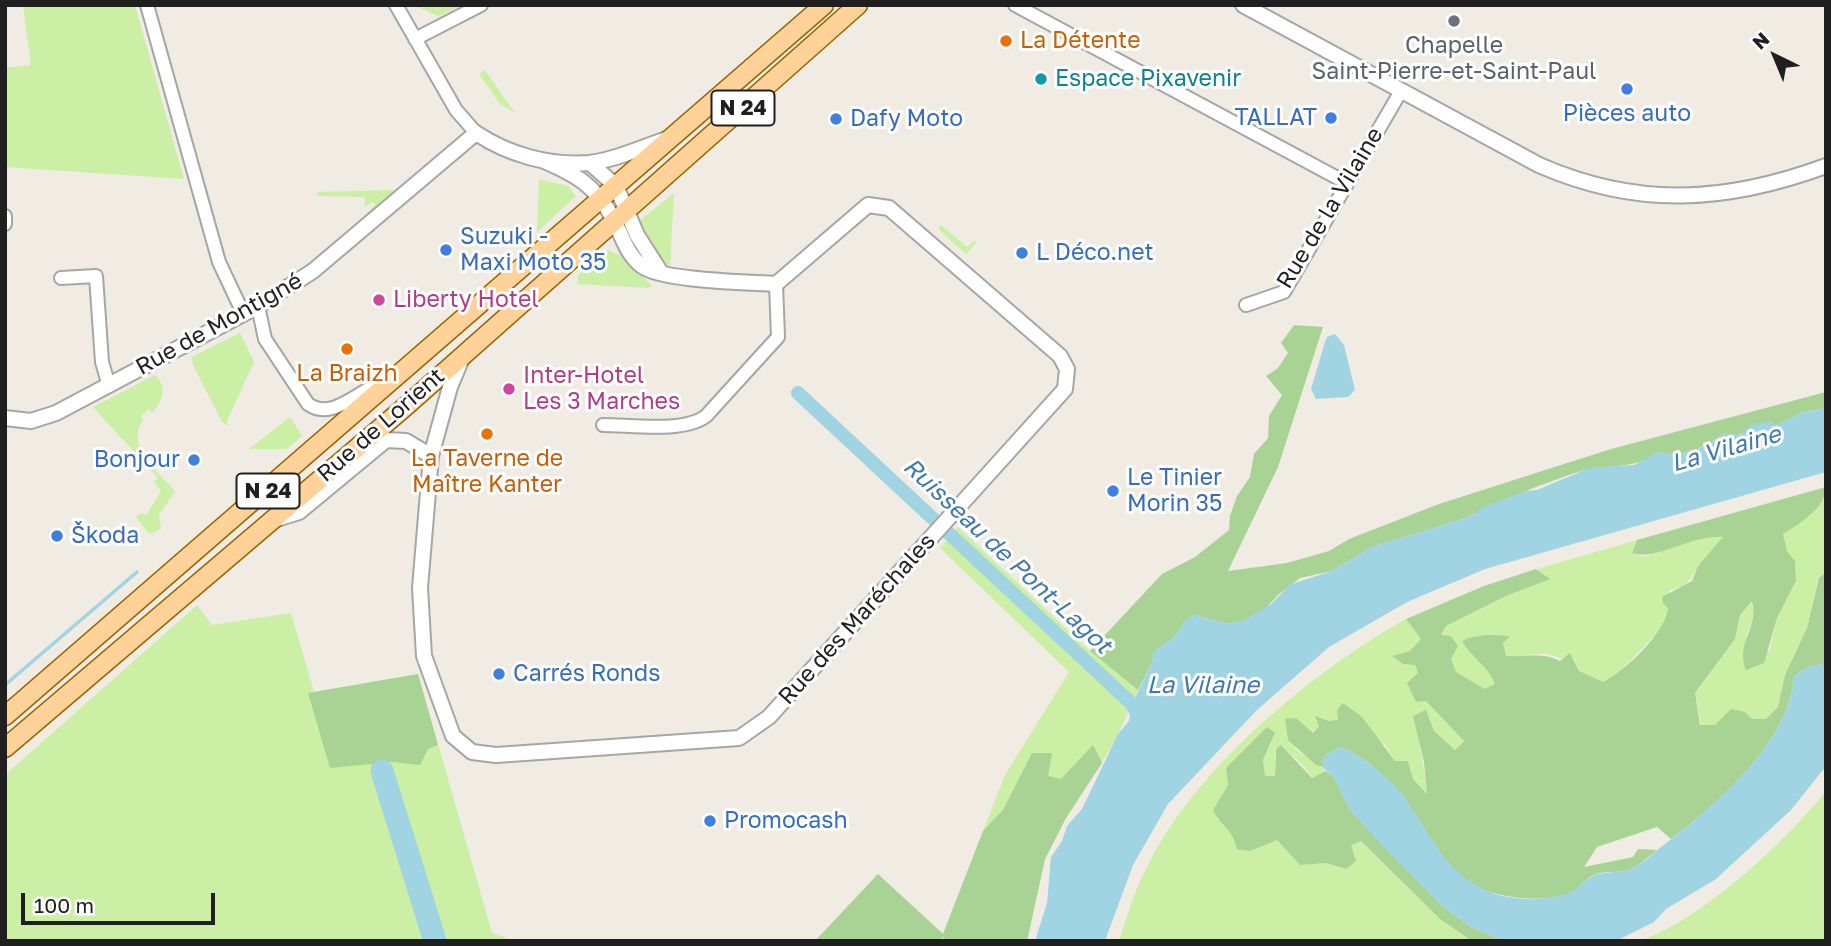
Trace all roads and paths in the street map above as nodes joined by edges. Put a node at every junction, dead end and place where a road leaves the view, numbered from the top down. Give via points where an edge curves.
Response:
1 (147, 5) edge
2 (396, 5) edge
3 (481, 5) edge
4 (824, 5) edge
5 (858, 5) edge
6 (1015, 5) edge
7 (1243, 5) edge
8 (810, 19) junction
9 (824, 35) junction
10 (415, 39) junction
11 (1401, 92) junction
12 (476, 133) junction
13 (676, 136) junction
14 (542, 160) junction
15 (590, 163) junction
16 (1826, 166) edge
17 (1345, 182) junction
18 (616, 186) junction
19 (600, 200) junction
20 (620, 214) junction
21 (5, 216) edge
22 (5, 224) edge
23 (61, 278) dead end
24 (776, 284) junction
25 (1246, 305) dead end
26 (258, 306) junction
27 (243, 313) junction
28 (463, 354) junction
29 (399, 377) junction
30 (109, 386) junction
31 (5, 418) edge
32 (603, 425) dead end
33 (431, 456) junction
34 (269, 522) junction
35 (5, 716) edge
36 (5, 748) edge

1 - 27 street via 216,253
2 - 10 street
3 - 10 street
4 - 8 main road, Rue de Lorient / N 24
5 - 9 main road, Rue de Lorient / N 24
6 - 17 street
7 - 11 street
8 - 9 main road
8 - 13 main road, Rue de Lorient / N 24
9 - 20 main road, Rue de Lorient / N 24
10 - 12 street via 456,110
11 - 16 street via 1539,165 1574,181 1616,192 1684,197 1759,186
11 - 17 street, Rue de la Vilaine
12 - 14 street via 513,153
12 - 26 street, Rue de Montigné via 313,271
13 - 15 street
13 - 18 main road, Rue de Lorient / N 24
14 - 15 street
14 - 19 street via 582,178
15 - 18 street
17 - 25 street, Rue de la Vilaine via 1284,292
18 - 19 main road, Rue de Lorient / N 24
18 - 20 street
19 - 20 street
19 - 29 main road, Rue de Lorient / N 24
20 - 24 street via 635,259 644,267 687,277
20 - 28 main road, Rue de Lorient / N 24
21 - 22 street
23 - 30 street via 96,276 102,362
24 - 32 street via 778,337 706,416 683,426
24 - 33 street, Rue des Maréchales via 869,205 889,208 1060,356 1067,369 1065,389 769,717 738,738 496,755 472,752 453,736 424,656 420,587
26 - 27 street, Rue de Montigné
26 - 29 street via 265,339 301,395 321,411 338,407 375,382
27 - 30 street, Rue de Montigné
28 - 33 street, Rue des Maréchales
28 - 34 main road, Rue de Lorient / N 24
29 - 35 main road, Rue de Lorient / N 24
30 - 31 street, Rue de Montigné via 42,419
33 - 34 street via 405,440 386,440 299,512
34 - 36 main road, Rue de Lorient / N 24

